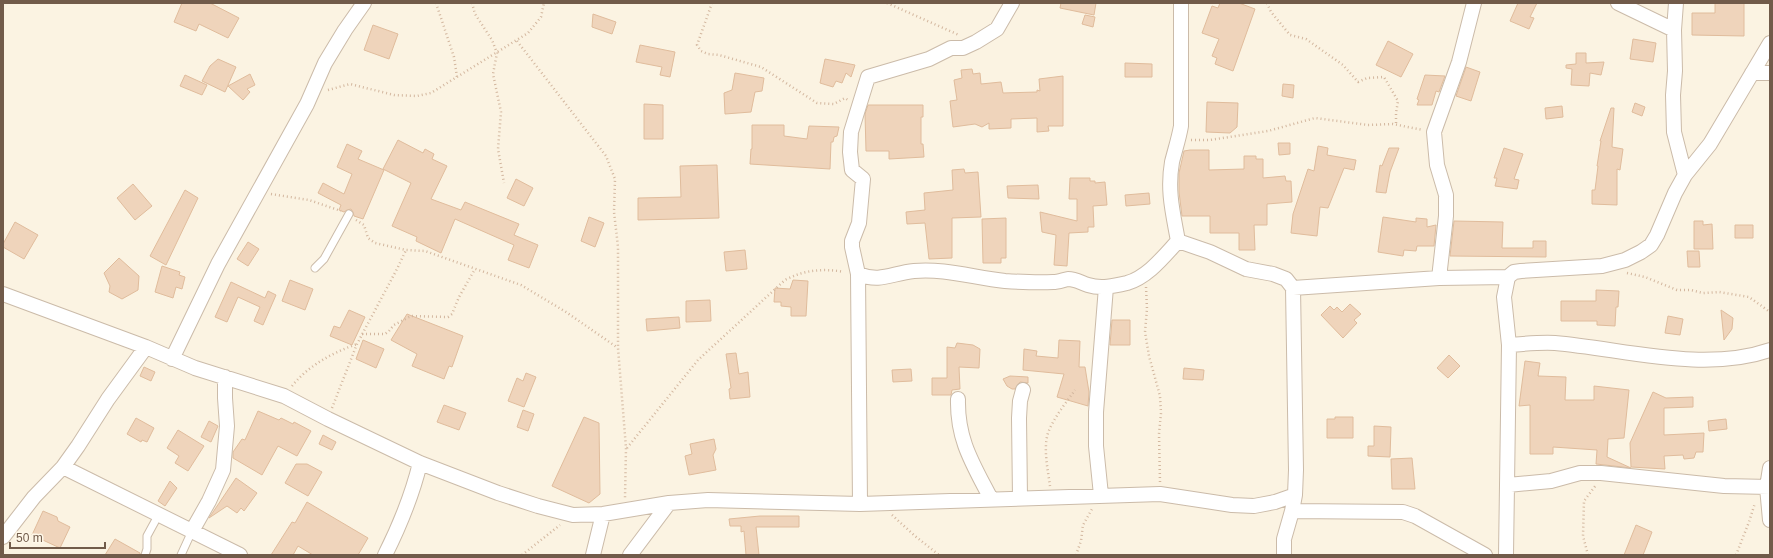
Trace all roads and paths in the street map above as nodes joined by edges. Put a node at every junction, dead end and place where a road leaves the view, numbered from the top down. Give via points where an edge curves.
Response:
1 (364, 3) edge
2 (436, 3) edge
3 (472, 3) edge
4 (544, 3) edge
5 (712, 3) edge
6 (888, 3) edge
7 (1012, 3) edge
8 (1181, 3) edge
9 (1267, 3) edge
10 (1474, 3) edge
11 (1618, 3) edge
12 (1676, 3) edge
13 (1674, 30) junction
14 (517, 41) junction
15 (976, 42) junction
16 (1770, 43) edge
17 (498, 53) junction
18 (1752, 73) junction
19 (1770, 73) edge
20 (457, 77) junction
21 (850, 103) dead end
22 (307, 104) junction
23 (1396, 125) junction
24 (1434, 134) junction
25 (1179, 140) junction
26 (1686, 175) junction
27 (504, 183) dead end
28 (258, 192) junction
29 (348, 214) junction
30 (1178, 241) junction
31 (406, 250) junction
32 (315, 268) dead end
33 (476, 269) junction
34 (1624, 273) dead end
35 (858, 274) junction
36 (1144, 275) junction
37 (1508, 277) junction
38 (1439, 278) junction
39 (1106, 287) junction
40 (1293, 288) junction
41 (3, 294) edge
42 (1770, 312) edge
43 (362, 334) junction
44 (357, 344) junction
45 (1509, 345) junction
46 (146, 347) junction
47 (618, 348) junction
48 (1770, 350) edge
49 (172, 359) junction
50 (225, 377) junction
51 (1023, 390) dead end
52 (1075, 390) dead end
53 (284, 396) junction
54 (958, 399) dead end
55 (328, 419) junction
56 (626, 448) junction
57 (420, 463) junction
58 (63, 467) junction
59 (1770, 468) edge
60 (1601, 474) junction
61 (1508, 485) junction
62 (1766, 487) edge
63 (1160, 494) junction
64 (1101, 495) junction
65 (1294, 495) junction
66 (1052, 497) junction
67 (1020, 498) junction
68 (991, 499) junction
69 (669, 503) junction
70 (860, 504) junction
71 (877, 504) junction
72 (624, 511) junction
73 (1292, 511) junction
74 (159, 514) junction
75 (603, 514) junction
76 (573, 515) junction
77 (1770, 520) edge
78 (192, 532) junction
79 (3, 537) edge
80 (145, 555) edge
81 (181, 555) edge
82 (240, 555) edge
83 (385, 555) edge
84 (522, 555) edge
85 (594, 555) edge
86 (630, 555) edge
87 (939, 555) edge
88 (1076, 555) edge
89 (1284, 555) edge
90 (1485, 555) edge
91 (1506, 555) edge
92 (1588, 555) edge
93 (1736, 555) edge

1 - 22 street via 325,63
2 - 20 path via 454,57
3 - 17 path via 475,14
4 - 14 path via 537,24
5 - 21 path via 697,45 701,51 761,67 818,103 834,104 844,98
6 - 15 path
7 - 15 street via 997,29
8 - 25 street
9 - 23 path via 1271,12 1290,35 1306,38 1343,65 1358,82 1367,78 1384,77 1398,100
10 - 24 street via 1459,62
11 - 13 street
12 - 13 street
13 - 26 street via 1674,132
14 - 17 path
14 - 47 path via 606,156 615,179
15 - 35 street via 868,77 851,132 852,170 863,179 859,219 852,247
16 - 18 street
17 - 20 path
17 - 27 path via 493,74 501,112 498,149
18 - 19 street
18 - 26 street via 1710,144
20 - 22 path via 425,96 394,95 350,84 328,89
22 - 28 street
23 - 24 path
23 - 25 path via 1316,118 1268,131 1218,139
24 - 38 street via 1437,165 1446,195
25 - 30 street via 1172,162 1169,198
26 - 37 street via 1675,193 1657,235 1641,252 1625,260 1602,266 1521,270
28 - 29 path via 309,200
28 - 49 street via 218,264
29 - 31 path via 364,225 371,241
29 - 32 lane via 324,259
30 - 36 street
30 - 40 street via 1210,252 1246,269 1286,279
31 - 33 path via 425,251
31 - 43 path
33 - 43 path via 448,317 411,316 394,325 390,332 385,334
33 - 47 path via 521,285
34 - 42 path via 1645,277 1677,290 1720,292 1749,297
35 - 39 street via 880,278 914,271 937,272 1005,281 1055,282 1068,279
35 - 56 path via 816,270 800,273 785,280 698,360
35 - 70 street
36 - 39 street via 1130,282
36 - 63 path via 1148,293 1145,332 1160,396
37 - 38 street
37 - 45 street via 1504,298
38 - 40 street
39 - 64 street via 1096,412 1096,446
40 - 65 street
41 - 46 street
43 - 44 path
44 - 53 path via 316,364 305,372
44 - 55 path
45 - 48 street via 1553,343 1666,358 1717,359 1753,356
45 - 61 street
46 - 49 street
46 - 58 street
47 - 56 path
49 - 50 street
50 - 53 street
50 - 78 street via 227,426 223,470
51 - 67 street via 1019,418
52 - 66 path via 1055,418 1048,434 1046,449
53 - 55 street
54 - 68 street via 960,431
55 - 57 street
56 - 72 path
57 - 76 street via 498,494
57 - 83 street via 399,527
58 - 74 street
58 - 79 street via 34,497
59 - 62 street
60 - 61 street via 1580,474 1551,481
60 - 62 street via 1724,486
60 - 92 path via 1584,501 1583,536
61 - 91 street
62 - 77 street
62 - 93 path via 1756,497
63 - 64 street
63 - 65 street via 1254,506
64 - 66 street
64 - 88 path via 1083,525
65 - 73 street
66 - 67 street
67 - 68 street
68 - 71 street
69 - 70 street via 708,500
69 - 72 street
69 - 86 street
70 - 71 street
71 - 87 path
72 - 75 street
73 - 89 street via 1284,539
73 - 90 street via 1403,512 1415,516
74 - 78 street
74 - 80 lane via 147,536
75 - 76 street
75 - 85 street
76 - 84 path
78 - 81 lane
78 - 82 street

